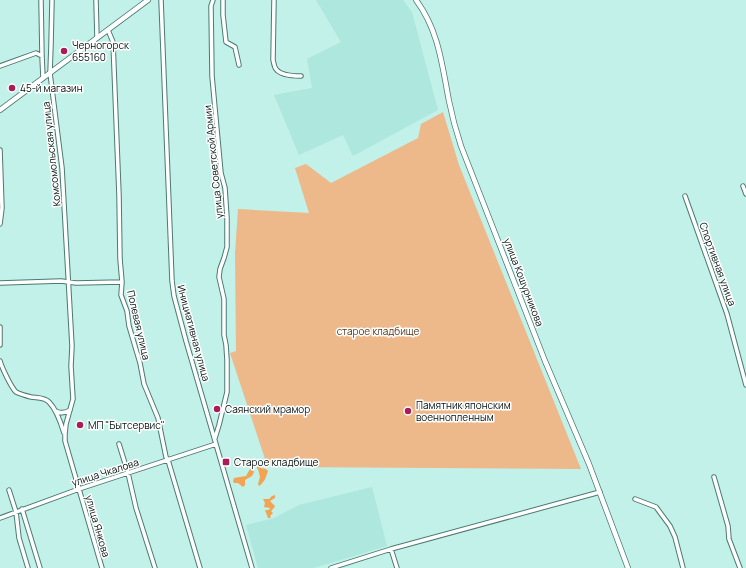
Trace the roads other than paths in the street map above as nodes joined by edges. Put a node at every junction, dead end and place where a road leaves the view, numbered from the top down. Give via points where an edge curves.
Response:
1 (41, 0) edge
2 (52, 0) edge
3 (96, 0) edge
4 (148, 0) edge
5 (161, 0) edge
6 (213, 0) edge
7 (223, 0) edge
8 (274, 0) edge
9 (416, 0) edge
10 (141, 3) edge
11 (108, 30) junction
12 (97, 38) junction
13 (42, 56) junction
14 (239, 65) dead end
15 (0, 66) edge
16 (50, 73) junction
17 (301, 76) dead end
18 (43, 78) junction
19 (0, 110) edge
20 (0, 150) edge
21 (743, 186) dead end
22 (746, 194) edge
23 (685, 196) dead end
24 (0, 224) edge
25 (68, 282) junction
26 (122, 282) junction
27 (0, 283) edge
28 (0, 327) edge
29 (0, 345) edge
30 (0, 361) edge
31 (746, 385) edge
32 (70, 410) junction
33 (56, 411) junction
34 (65, 434) junction
35 (214, 438) junction
36 (119, 444) dead end
37 (216, 444) junction
38 (168, 460) junction
39 (128, 473) junction
40 (714, 477) dead end
41 (79, 489) junction
42 (9, 490) dead end
43 (600, 492) junction
44 (635, 499) dead end
45 (22, 509) junction
46 (16, 512) junction
47 (0, 518) edge
48 (391, 549) junction
49 (346, 563) junction
50 (28, 568) edge
51 (40, 568) edge
52 (102, 568) edge
53 (155, 568) edge
54 (200, 568) edge
55 (252, 568) edge
56 (331, 568) edge
57 (348, 568) edge
58 (397, 568) edge
59 (628, 568) edge
60 (683, 568) edge
61 (740, 568) edge

1 - 13 street
2 - 16 street, Комсомольская улица
3 - 12 street
4 - 10 main road
5 - 35 street, Инициативная улица via 172,281
6 - 35 street, улица Советской Армии via 212,76 227,201 227,247 219,278 224,299 227,392
7 - 14 street via 226,42 235,47
8 - 17 street via 274,68 281,73
9 - 43 main road, улица Кошурникова via 436,39 454,126 461,146 545,362
10 - 11 main road
11 - 12 main road
11 - 26 street, Полевая улица via 112,42
12 - 16 main road
13 - 15 street via 36,54
13 - 18 street
16 - 18 main road
16 - 25 street, Комсомольская улица via 62,168
18 - 19 main road
20 - 24 street
21 - 22 street
23 - 31 street, Спортивная улица via 727,314
25 - 26 street
25 - 27 street
25 - 32 street, Комсомольская улица via 73,399
26 - 38 street, Полевая улица via 122,295 144,384 158,418
28 - 29 street
30 - 33 street via 16,391 45,399
32 - 33 street via 63,413
32 - 34 street, Комсомольская улица
33 - 34 street
34 - 41 street, Комсомольская улица
35 - 37 street, Инициативная улица
36 - 39 street
37 - 38 street, улица Чкалова
37 - 55 street, Инициативная улица
38 - 39 street, улица Чкалова
38 - 54 street, Полевая улица
39 - 41 street, улица Чкалова
39 - 53 street
40 - 61 street
41 - 45 street, улица Чкалова
41 - 52 street, улица Янкова
42 - 46 street
43 - 48 street
43 - 59 main road, улица Кошурникова
44 - 60 street via 656,507 670,526
45 - 46 street, улица Чкалова
45 - 51 street
46 - 47 street, улица Чкалова
46 - 50 street via 19,538
48 - 49 street
48 - 58 street
49 - 56 street
49 - 57 street

